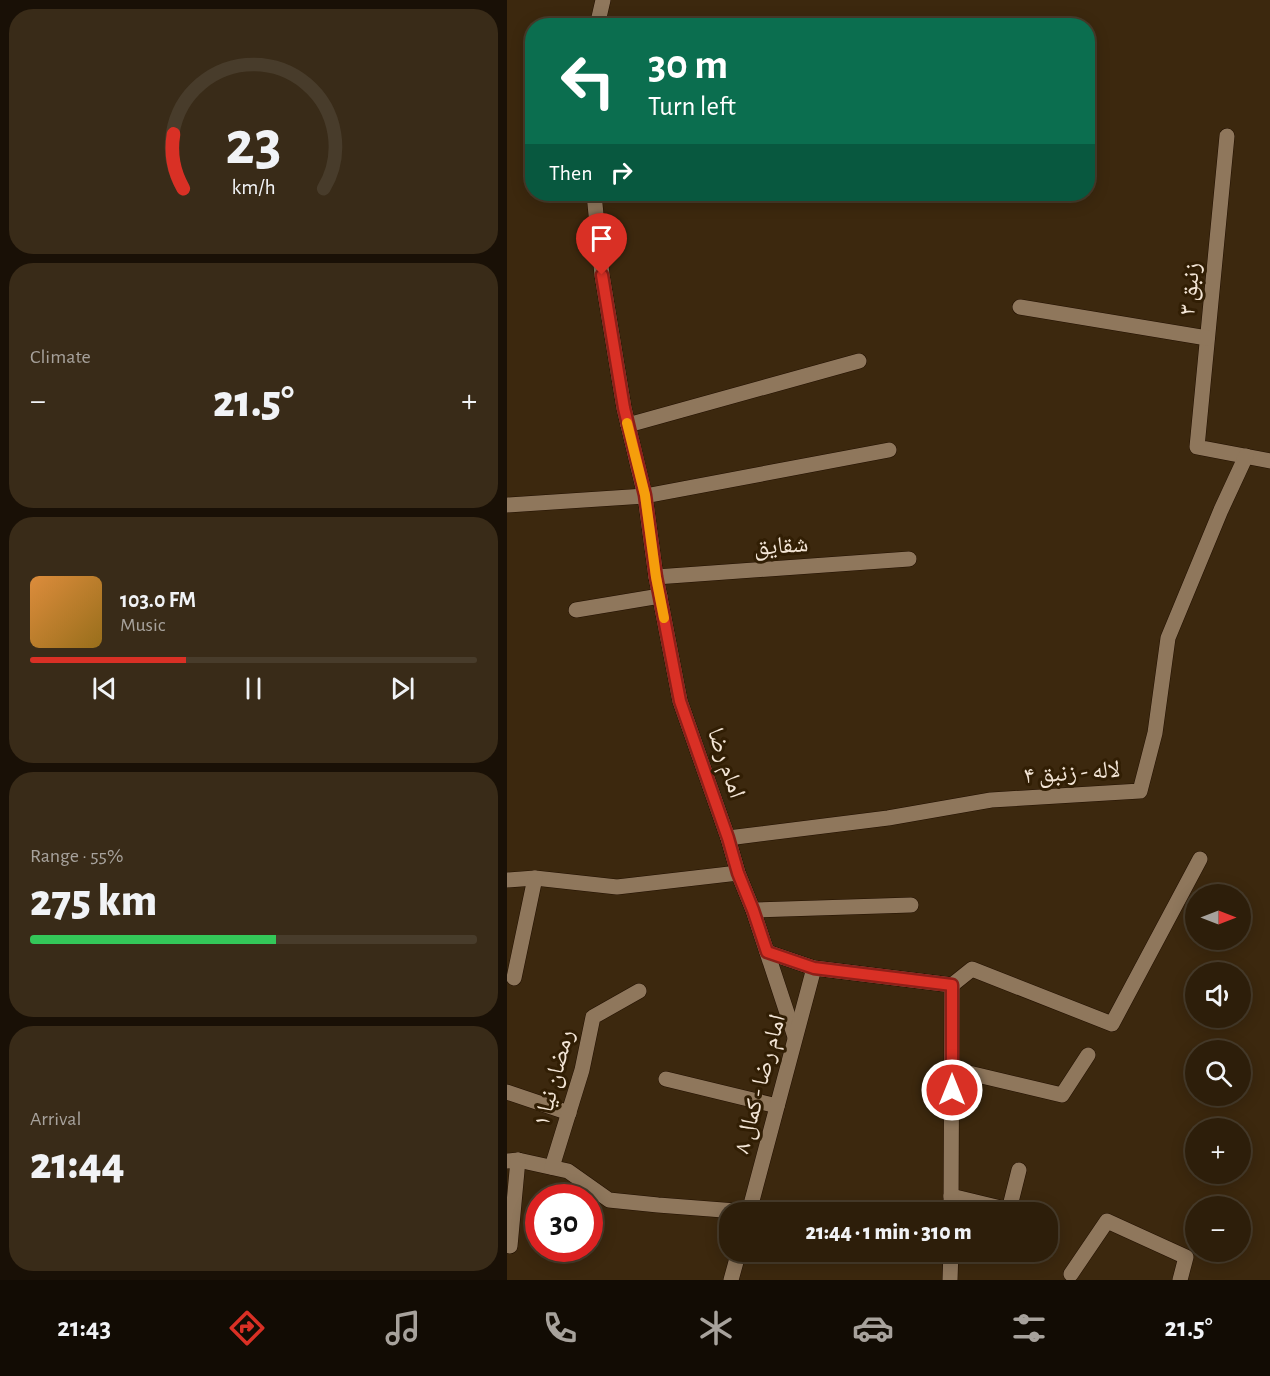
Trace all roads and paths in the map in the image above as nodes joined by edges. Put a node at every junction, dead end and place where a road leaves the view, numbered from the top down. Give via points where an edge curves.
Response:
1 (603, 0) edge
2 (599, 18) edge
3 (1227, 136) dead end
4 (595, 201) edge
5 (1020, 307) dead end
6 (1207, 338) junction
7 (859, 361) dead end
8 (628, 426) junction
9 (889, 450) dead end
10 (1246, 456) junction
11 (1270, 461) edge
12 (645, 495) junction
13 (507, 505) edge
14 (909, 559) dead end
15 (656, 577) junction
16 (660, 596) junction
17 (576, 610) dead end
18 (728, 838) junction
19 (1200, 859) dead end
20 (738, 873) junction
21 (535, 878) junction
22 (507, 880) edge
23 (911, 905) dead end
24 (753, 910) junction
25 (767, 952) junction
26 (814, 968) junction
27 (514, 978) dead end
28 (952, 985) junction
29 (639, 991) dead end
30 (795, 1037) junction
31 (1088, 1055) dead end
32 (952, 1069) junction
33 (666, 1079) dead end
34 (507, 1092) edge
35 (777, 1106) junction
36 (569, 1113) junction
37 (513, 1161) edge
38 (552, 1167) junction
39 (1019, 1170) dead end
40 (951, 1196) junction
41 (752, 1202) edge
42 (951, 1202) edge
43 (719, 1210) edge
44 (510, 1246) dead end
45 (736, 1262) edge
46 (951, 1262) edge
47 (1071, 1274) dead end
48 (731, 1280) edge
49 (950, 1280) edge
50 (1180, 1280) edge

1 - 2 street
3 - 6 street, زنبق ۳
4 - 8 street, امام رضا via 602,275
5 - 6 street
6 - 10 street, زنبق ۳ via 1197,447
7 - 8 street
8 - 12 street, امام رضا
9 - 12 street
10 - 11 street
10 - 18 street, لاله - زنبق ۴ via 1168,638 1155,733 1140,791 991,800 888,818
12 - 13 street
12 - 15 street, امام رضا
14 - 15 street, شقایق
15 - 16 street, امام رضا
16 - 17 street
16 - 18 street, امام رضا via 680,701
18 - 20 street, امام رضا
19 - 28 street via 1112,1024 972,969
20 - 21 street via 617,887
20 - 24 street, امام رضا
21 - 22 street
21 - 27 street
23 - 24 street
24 - 25 street, امام رضا
25 - 26 street
25 - 30 street, امام رضا
26 - 28 street
26 - 30 street, امام رضا - کمال ۸
28 - 32 street
29 - 36 street, رمضان نیا ۱ via 593,1017
30 - 35 street, امام رضا - کمال ۸
31 - 32 street via 1062,1095
32 - 40 street
33 - 35 street
34 - 36 street
35 - 41 street, امام رضا - کمال ۸
36 - 38 street, رمضان نیا ۱
37 - 38 street
37 - 44 street
38 - 43 street via 568,1171 609,1200
39 - 40 street via 1009,1210
40 - 42 street
45 - 48 street
46 - 49 street
47 - 50 street via 1107,1221 1186,1257

